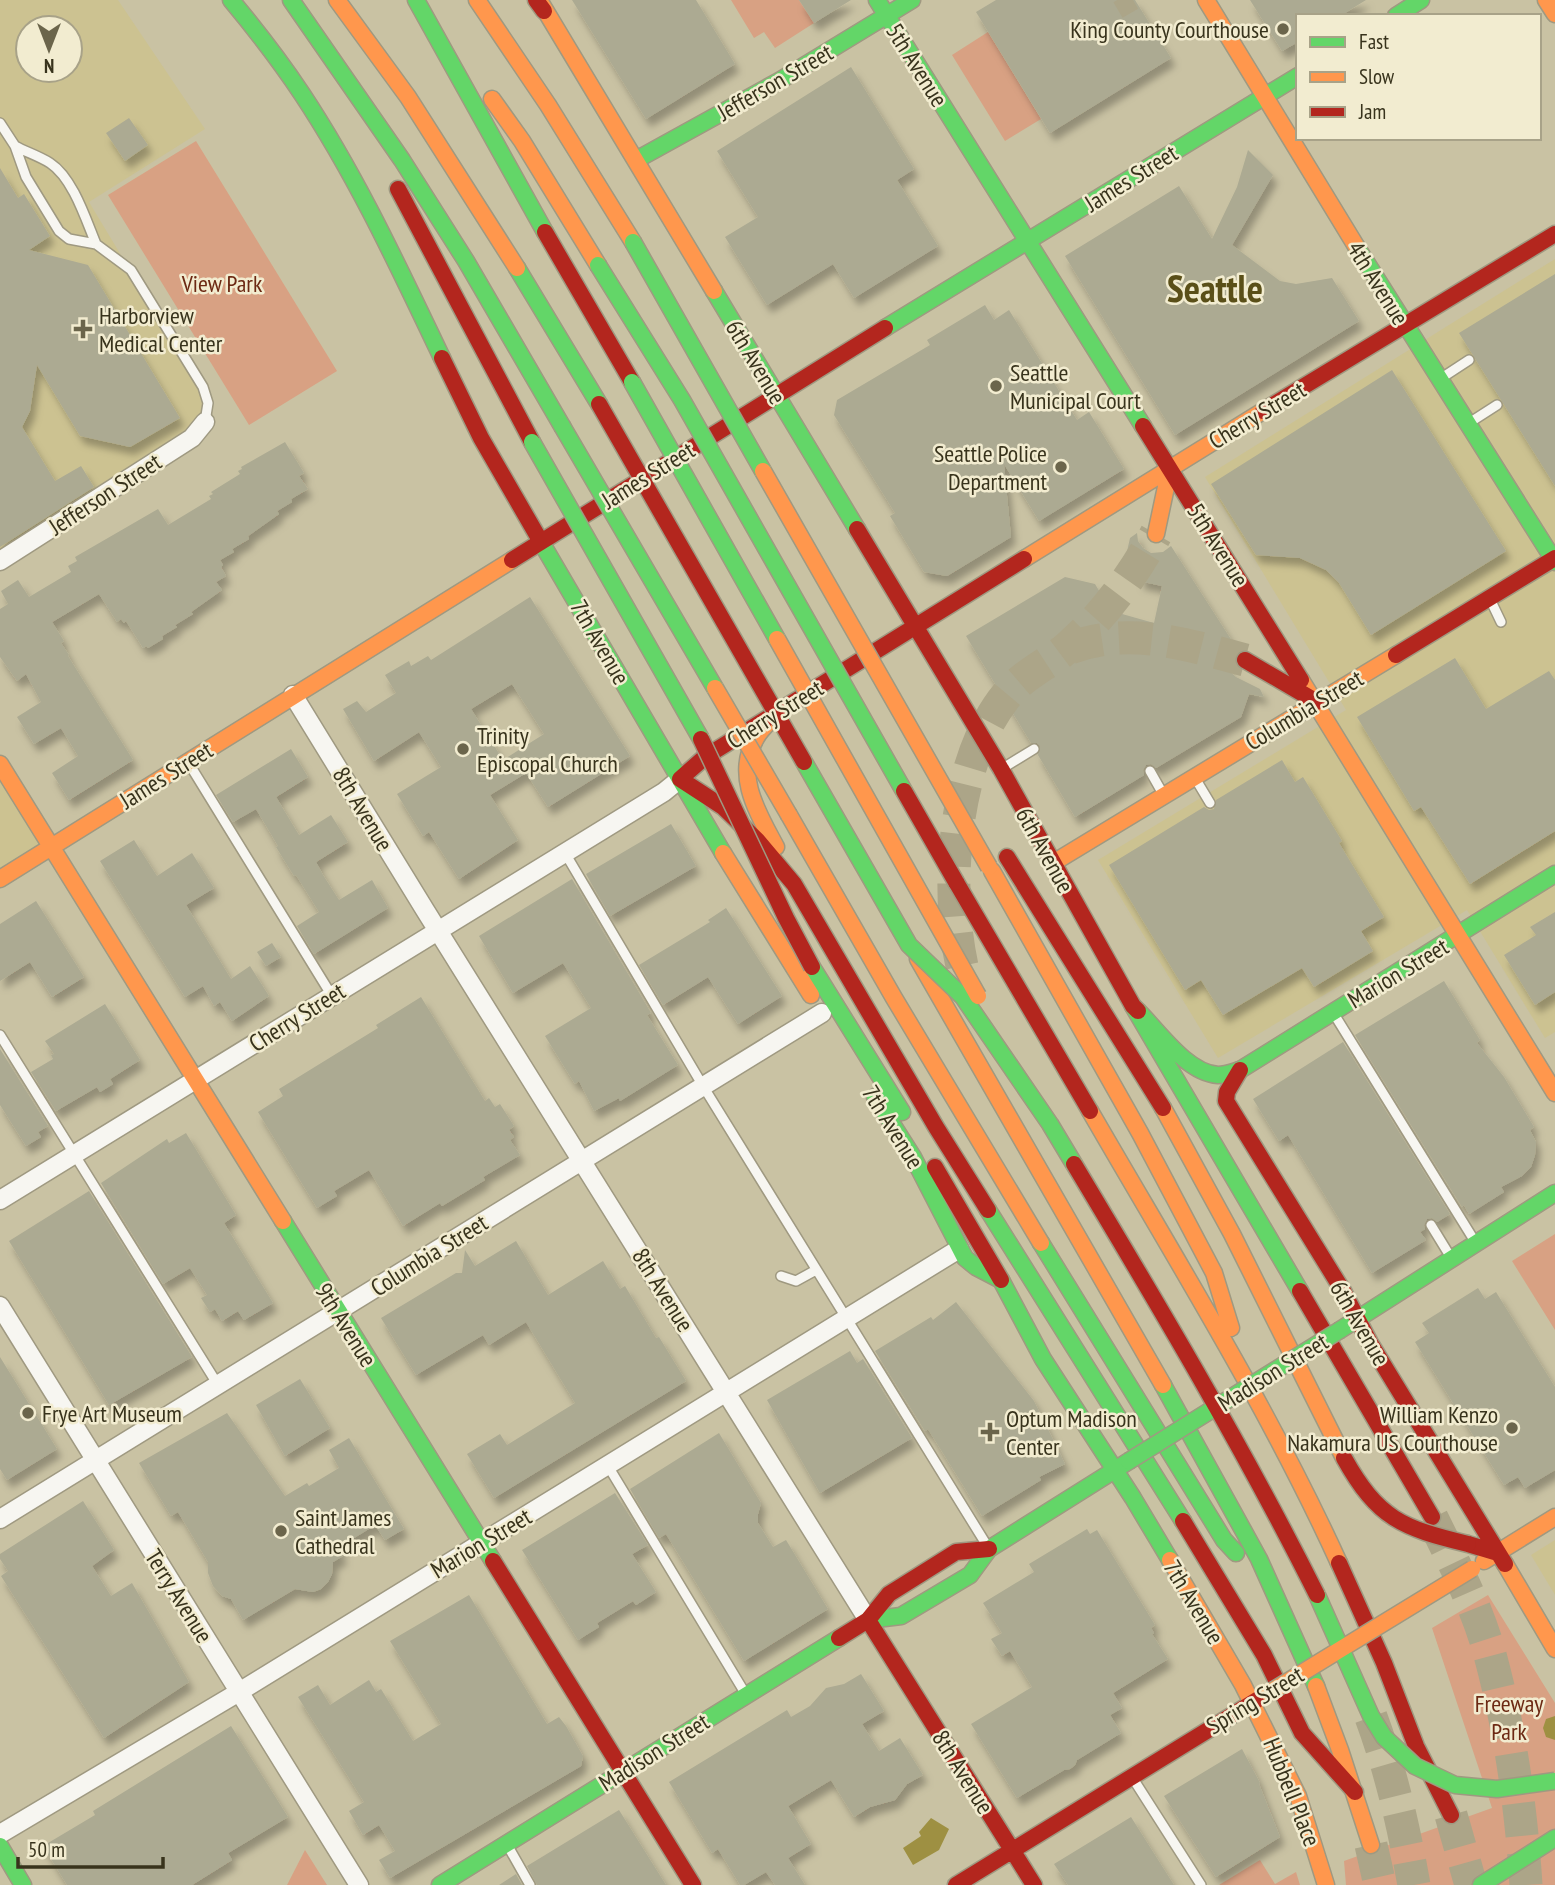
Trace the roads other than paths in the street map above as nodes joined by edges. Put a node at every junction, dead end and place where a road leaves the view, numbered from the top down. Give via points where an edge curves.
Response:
1 (231, 0) edge
2 (291, 0) edge
3 (337, 0) edge
4 (417, 0) edge
5 (477, 0) edge
6 (877, 0) edge
7 (912, 0) edge
8 (1206, 0) edge
9 (1422, 0) edge
10 (1546, 0) edge
11 (540, 4) edge
12 (1399, 14) edge
13 (1555, 14) edge
14 (887, 16) junction
15 (321, 41) junction
16 (1296, 77) edge
17 (405, 93) junction
18 (1264, 97) junction
19 (0, 123) edge
20 (15, 146) junction
21 (466, 156) dead end
22 (636, 160) junction
23 (517, 214) dead end
24 (1555, 234) edge
25 (1026, 242) junction
26 (96, 244) junction
27 (577, 289) junction
28 (1404, 325) junction
29 (1469, 360) dead end
30 (1438, 379) junction
31 (776, 395) junction
32 (1497, 405) dead end
33 (205, 422) joint
34 (1466, 424) junction
35 (1170, 468) junction
36 (1156, 534) tunnel mouth
37 (541, 542) junction
38 (1555, 560) edge
39 (0, 561) edge
40 (1489, 598) junction
41 (1501, 622) dead end
42 (915, 626) junction
43 (1245, 660) tunnel mouth
44 (293, 695) junction
45 (1317, 702) junction
46 (778, 713) junction
47 (920, 746) junction
48 (1034, 749) dead end
49 (187, 762) junction
50 (0, 764) edge
51 (1001, 769) junction
52 (1150, 771) dead end
53 (1194, 777) junction
54 (680, 779) junction
55 (1164, 795) junction
56 (1210, 803) dead end
57 (984, 826) dead end
58 (51, 848) junction
59 (1004, 851) dead end
60 (565, 853) junction
61 (1053, 863) junction
62 (1555, 874) edge
63 (0, 879) edge
64 (794, 884) junction
65 (438, 931) junction
66 (1459, 935) junction
67 (909, 945) junction
68 (332, 996) junction
69 (1133, 1006) junction
70 (822, 1013) junction
71 (1333, 1013) junction
72 (0, 1035) edge
73 (1006, 1045) dead end
74 (1240, 1070) junction
75 (196, 1080) junction
76 (703, 1086) junction
77 (1555, 1093) edge
78 (74, 1153) junction
79 (582, 1160) junction
80 (1555, 1193) edge
81 (0, 1200) edge
82 (1431, 1225) dead end
83 (1476, 1242) junction
84 (959, 1249) junction
85 (1451, 1258) junction
86 (816, 1270) junction
87 (781, 1276) dead end
88 (1001, 1280) junction
89 (0, 1306) edge
90 (338, 1311) junction
91 (846, 1318) junction
92 (1357, 1319) junction
93 (218, 1385) junction
94 (1249, 1387) junction
95 (727, 1394) junction
96 (94, 1461) junction
97 (608, 1466) junction
98 (1114, 1471) junction
99 (1432, 1517) tunnel mouth
100 (1555, 1517) edge
101 (0, 1519) edge
102 (482, 1542) junction
103 (989, 1549) junction
104 (1498, 1553) junction
105 (1277, 1596) junction
106 (868, 1620) junction
107 (1554, 1646) edge
108 (239, 1692) junction
109 (746, 1695) junction
110 (1252, 1702) junction
111 (623, 1772) junction
112 (1131, 1776) junction
113 (1555, 1781) edge
114 (1355, 1792) junction
115 (1451, 1815) tunnel mouth
116 (0, 1834) edge
117 (1555, 1839) edge
118 (506, 1844) junction
119 (1371, 1845) tunnel mouth
120 (0, 1846) edge
121 (1012, 1851) junction
122 (23, 1885) edge
123 (359, 1885) edge
124 (440, 1885) edge
125 (530, 1885) edge
126 (693, 1885) edge
127 (956, 1885) edge
128 (1034, 1885) edge
129 (1201, 1885) edge
130 (1326, 1885) edge
131 (1481, 1885) edge

1 - 37 main road, 7th Avenue via 340,154 381,228 465,406
2 - 15 main road
3 - 17 main road
4 - 27 main road
4 - 94 main road, bridge via 522,141 682,400
5 - 47 main road, bridge via 633,243
6 - 14 main road, 5th Avenue
7 - 14 main road, Jefferson Street
8 - 18 main road, 4th Avenue
9 - 12 main road
10 - 13 main road
11 - 22 main road, 6th Avenue
14 - 22 main road, Jefferson Street
14 - 25 main road, 5th Avenue
15 - 88 main road, bridge via 459,307 676,692 786,923
15 - 105 main road, bridge via 459,250 874,966 1106,1349 1224,1540
16 - 18 main road, James Street
17 - 21 main road
17 - 67 main road, bridge via 599,404
18 - 25 main road, James Street
18 - 28 main road, 4th Avenue
19 - 20 lane
20 - 26 lane via 57,169 82,206
20 - 26 lane via 26,177 59,231 69,239
22 - 31 main road, 6th Avenue
23 - 27 main road
24 - 28 main road, Cherry Street
25 - 31 main road, James Street
25 - 35 main road, 5th Avenue
26 - 33 lane via 131,270 203,387 208,403
27 - 73 main road, bridge
28 - 30 main road, 4th Avenue
28 - 35 main road, Cherry Street
29 - 30 lane
30 - 34 main road, 4th Avenue
31 - 37 main road, James Street
31 - 42 main road, 6th Avenue
32 - 34 lane
33 - 39 street, Jefferson Street via 192,438
34 - 38 main road, 4th Avenue
35 - 36 main road
35 - 42 main road, Cherry Street
35 - 45 main road, 5th Avenue
37 - 44 main road, James Street
37 - 54 main road, 7th Avenue
38 - 40 main road, Columbia Street
40 - 41 lane
40 - 45 main road, Columbia Street
42 - 46 main road, Cherry Street
42 - 51 main road, 6th Avenue
43 - 45 main road
44 - 49 main road, James Street
44 - 65 street, 8th Avenue
45 - 53 main road, Columbia Street
45 - 66 main road, 5th Avenue
46 - 54 main road, Cherry Street via 705,757
46 - 64 main road via 756,737 746,759 746,776 749,796
47 - 57 main road, bridge
47 - 94 main road, bridge via 1140,1133 1214,1273
48 - 51 lane
49 - 58 main road, James Street
49 - 68 lane
50 - 58 main road, 9th Avenue
51 - 61 main road, 6th Avenue
52 - 55 lane
53 - 55 main road, Columbia Street
53 - 56 lane
54 - 60 street, Cherry Street
54 - 64 main road via 723,807
54 - 70 main road, 7th Avenue
55 - 61 main road, Columbia Street
58 - 63 main road, James Street
58 - 75 main road, 9th Avenue
59 - 104 main road, bridge via 1182,1142 1360,1488 1387,1516 1413,1530
60 - 65 street, Cherry Street
60 - 76 lane
61 - 69 main road, 6th Avenue
62 - 66 main road, Marion Street
64 - 114 main road via 936,1127 1264,1655 1302,1733
65 - 68 street, Cherry Street
65 - 79 street, 8th Avenue
66 - 71 main road, Marion Street
66 - 77 main road, 5th Avenue
67 - 105 main road, bridge via 1156,1371
67 - 113 main road, bridge via 963,997 1057,1135 1276,1513 1384,1737 1415,1766 1455,1784 1497,1789
68 - 75 street, Cherry Street
69 - 74 main road, 6th Avenue via 1200,1072 1220,1075
69 - 99 main road
70 - 76 street, Columbia Street
70 - 84 main road, 7th Avenue via 913,1157
71 - 74 main road, Marion Street
71 - 83 lane
72 - 78 lane
74 - 92 main road, 6th Avenue via 1226,1101
75 - 78 street, Cherry Street
75 - 90 main road, 9th Avenue
76 - 79 street, Columbia Street
76 - 86 lane
78 - 81 street, Cherry Street
78 - 93 lane
79 - 90 street, Columbia Street
79 - 95 street, 8th Avenue
80 - 83 main road, Madison Street
82 - 85 lane
83 - 85 main road, Madison Street
84 - 88 main road, 7th Avenue via 970,1262
84 - 91 street, Marion Street
85 - 92 main road, Madison Street
86 - 87 lane via 796,1281
86 - 91 lane
88 - 98 main road, 7th Avenue via 1043,1359
89 - 96 street, Terry Avenue
90 - 93 street, Columbia Street
90 - 102 main road, 9th Avenue
91 - 95 street, Marion Street
91 - 103 lane
92 - 98 main road, Madison Street, bridge
92 - 104 main road, 6th Avenue
93 - 96 street, Columbia Street
94 - 115 main road via 1320,1522 1384,1662 1416,1746
95 - 97 street, Marion Street
95 - 106 street, 8th Avenue
96 - 101 street, Columbia Street
96 - 108 street, Terry Avenue
97 - 102 street, Marion Street
97 - 109 lane
98 - 103 main road, Madison Street
98 - 110 main road, 7th Avenue
100 - 104 main road, Spring Street
102 - 108 street, Marion Street
102 - 111 main road, 9th Avenue
103 - 106 main road, Madison Street via 956,1552 889,1594
103 - 106 main road, Madison Street via 970,1575 901,1616
104 - 107 main road, 6th Avenue
104 - 110 main road, Spring Street, bridge
105 - 114 main road
106 - 109 main road, Madison Street
106 - 121 main road, 8th Avenue
108 - 116 street, Marion Street
108 - 123 street, Terry Avenue
109 - 111 main road, Madison Street
110 - 112 main road, Spring Street
110 - 130 main road, Hubbell Place via 1298,1796
111 - 118 main road, Madison Street
111 - 126 main road, 9th Avenue
112 - 121 main road, Spring Street
112 - 129 lane
114 - 119 main road
117 - 131 main road
118 - 124 main road, Madison Street
118 - 125 lane
120 - 122 main road
121 - 127 main road, Spring Street
121 - 128 main road, 8th Avenue

